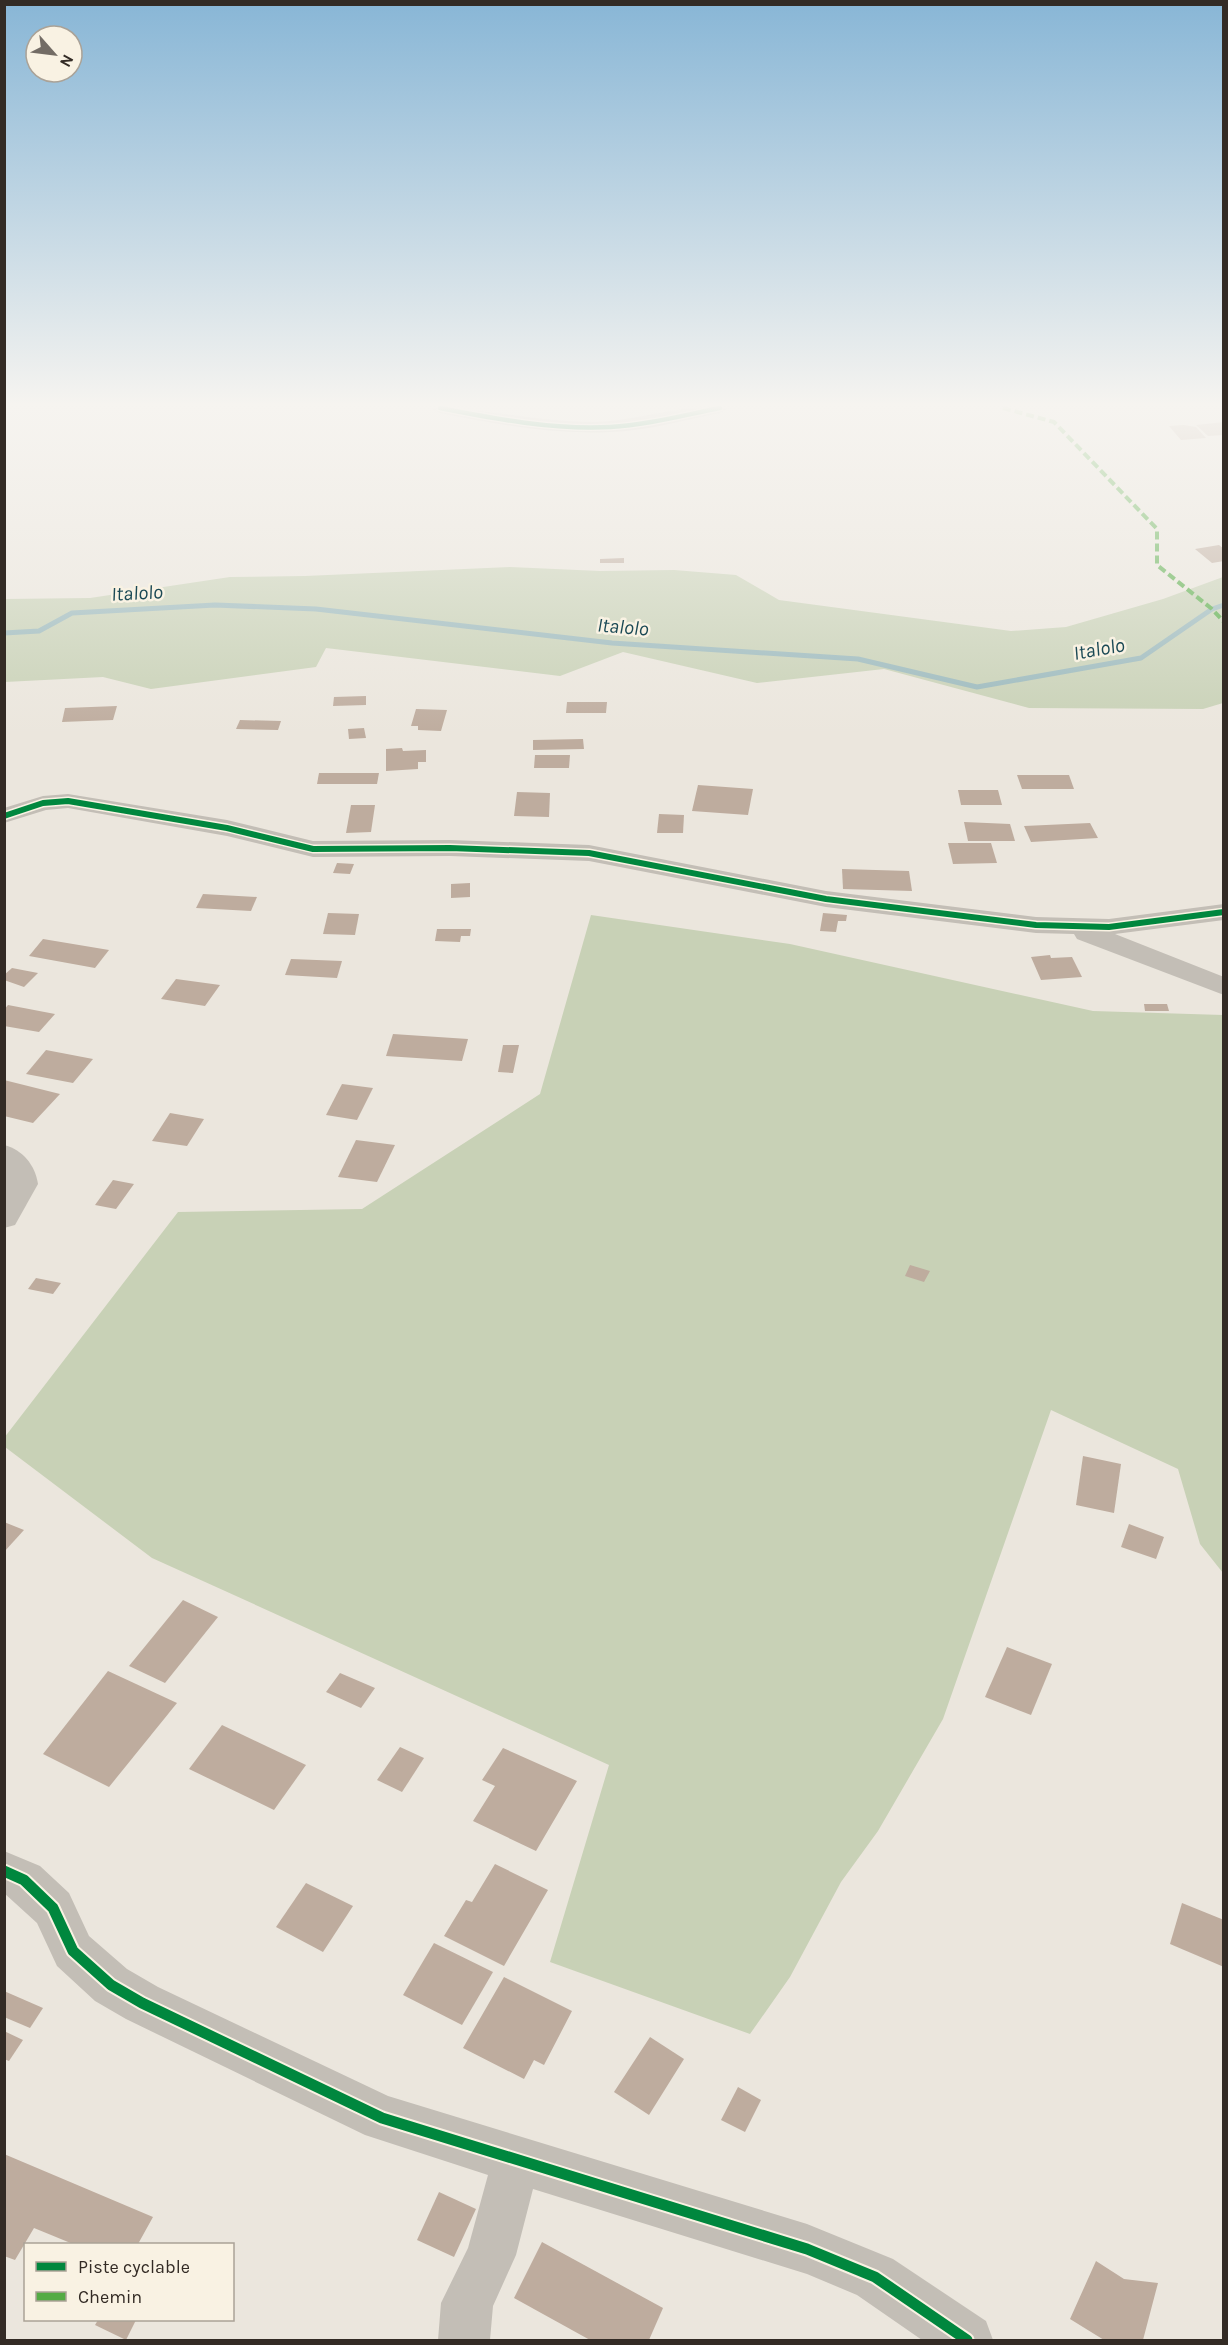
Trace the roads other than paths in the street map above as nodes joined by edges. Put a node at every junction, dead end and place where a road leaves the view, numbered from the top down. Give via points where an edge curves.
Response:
1 (4, 816) edge
2 (1224, 912) edge
3 (1069, 927) junction
4 (1224, 987) edge
5 (4, 1155) edge
6 (4, 1217) edge
7 (4, 1871) edge
8 (516, 2161) junction
9 (464, 2340) edge
10 (967, 2340) edge

1 - 3 street via 43,803 68,801 227,828 313,849 589,853 826,899
2 - 3 street via 1109,927
3 - 4 street
5 - 6 street via 20,1172 22,1184
7 - 8 street via 24,1880 53,1908 73,1951 111,1984 142,2003 382,2118
8 - 9 street via 491,2255 467,2302
8 - 10 street via 807,2249 875,2277

